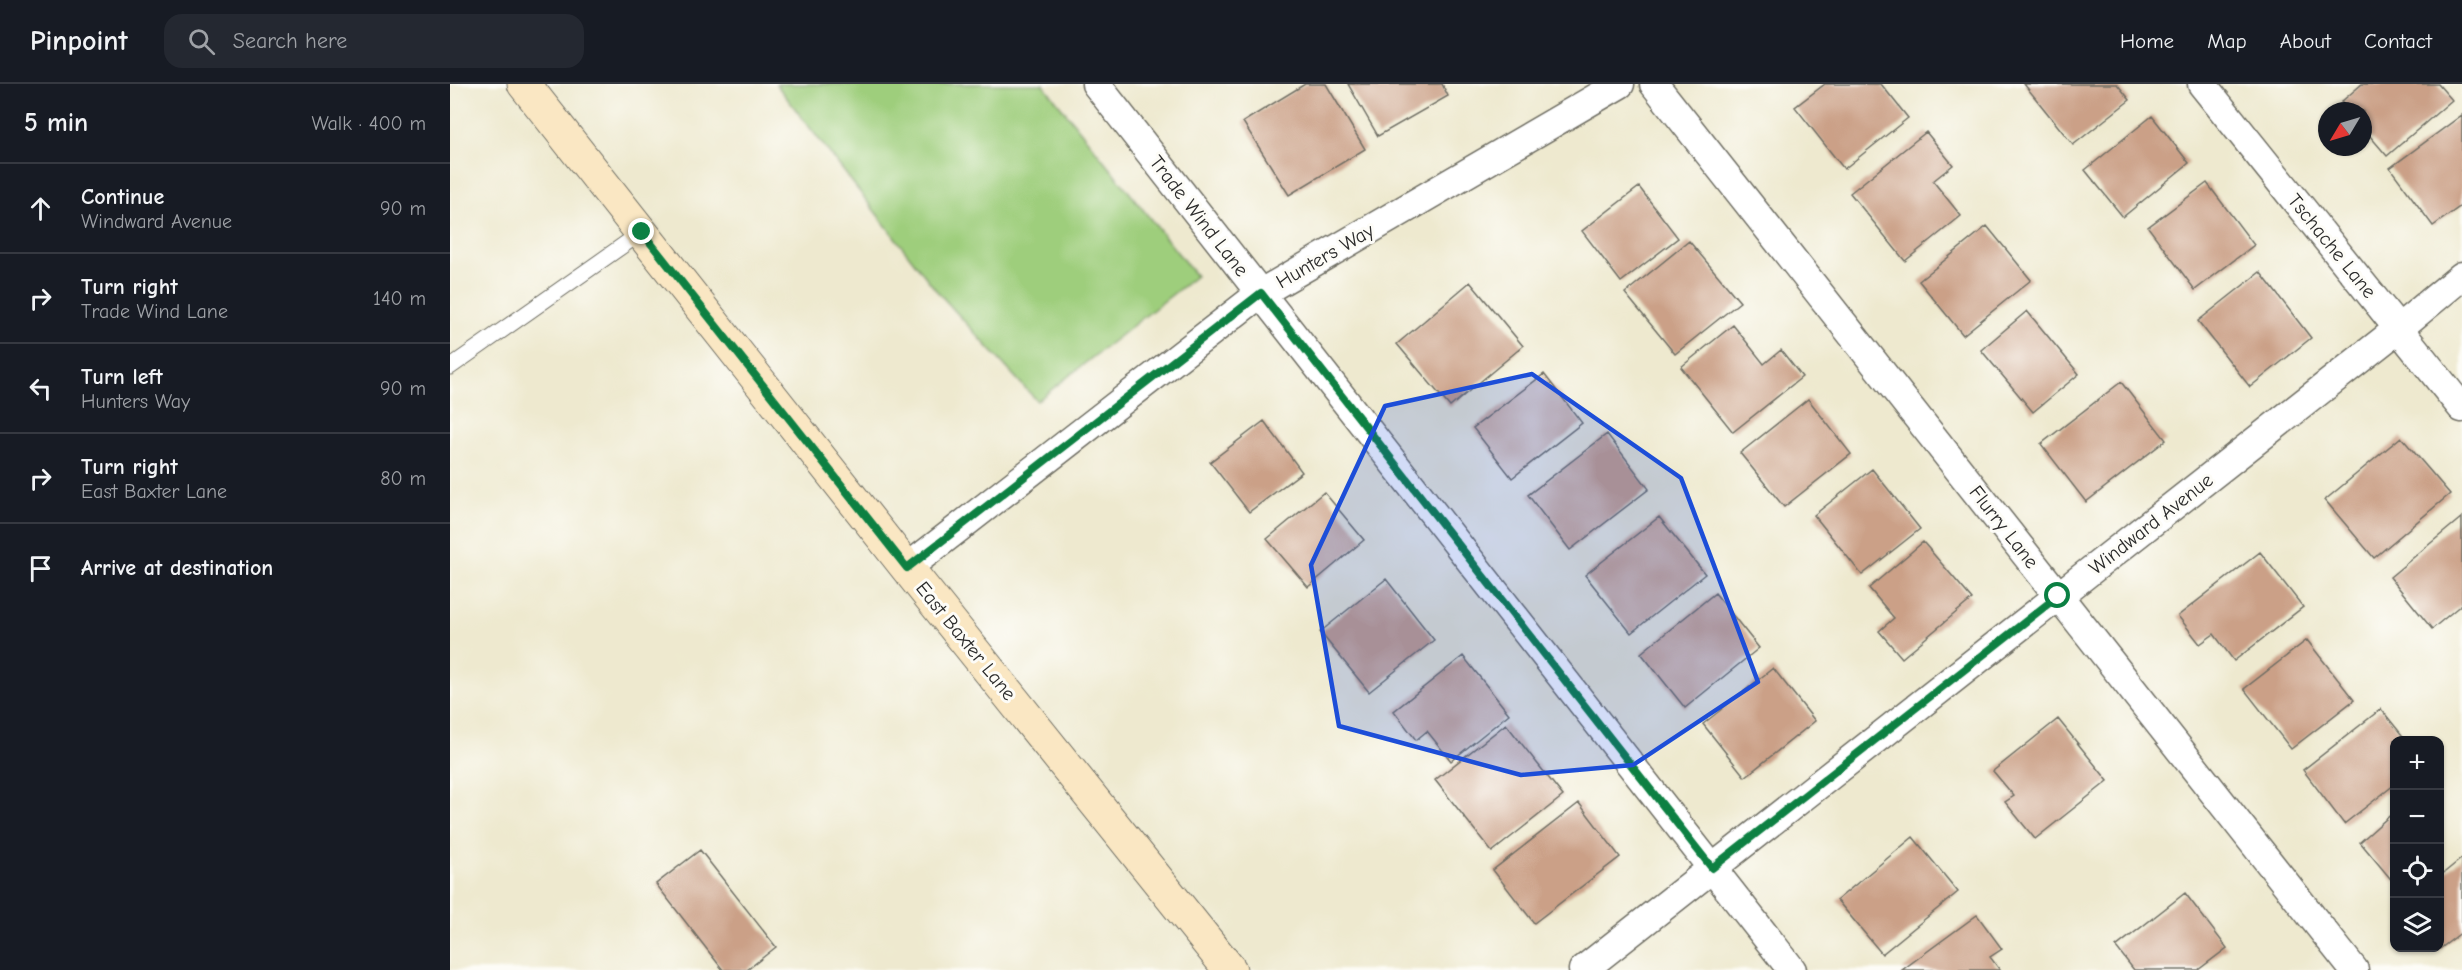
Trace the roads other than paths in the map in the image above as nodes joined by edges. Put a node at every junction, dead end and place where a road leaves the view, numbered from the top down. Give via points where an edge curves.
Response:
1 (524, 84) edge
2 (1096, 84) edge
3 (1620, 84) edge
4 (1654, 84) edge
5 (2202, 84) edge
6 (642, 232) junction
7 (2462, 276) edge
8 (1261, 293) junction
9 (2398, 329) junction
10 (450, 367) edge
11 (2462, 408) edge
12 (907, 568) junction
13 (2058, 596) junction
14 (1712, 868) junction
15 (1230, 970) edge
16 (1583, 970) edge
17 (1792, 970) edge
18 (2354, 970) edge

1 - 6 main road, East Baxter Lane
2 - 8 street, Trade Wind Lane
3 - 8 street, Hunters Way
4 - 13 street, Flurry Lane
5 - 9 street, Tschache Lane
6 - 10 lane
6 - 12 main road, East Baxter Lane
7 - 9 street, Windward Avenue
8 - 12 street, Hunters Way
8 - 14 street, Trade Wind Lane
9 - 11 street, Tschache Lane
9 - 13 street, Windward Avenue
12 - 15 main road, East Baxter Lane
13 - 14 street, Windward Avenue
13 - 18 street, Flurry Lane
14 - 16 street, Windward Avenue
14 - 17 street, Trade Wind Lane

